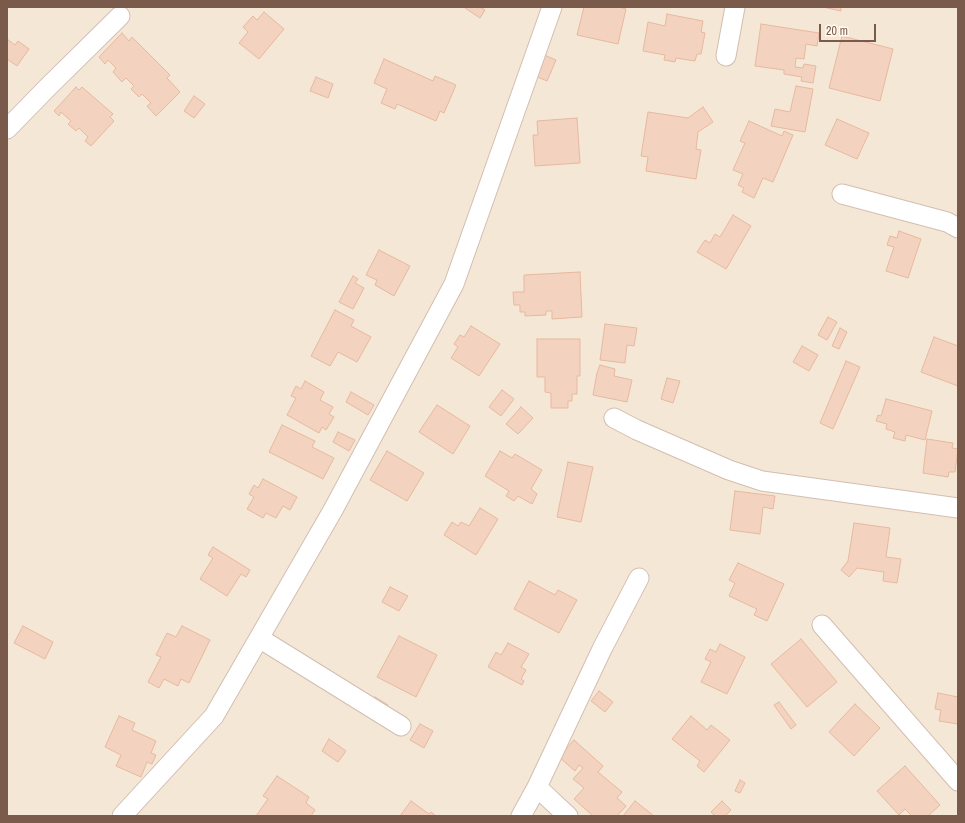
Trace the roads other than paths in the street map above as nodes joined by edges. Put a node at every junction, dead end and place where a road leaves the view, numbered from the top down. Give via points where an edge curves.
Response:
1 (552, 7) edge
2 (734, 7) edge
3 (120, 16) dead end
4 (726, 56) dead end
5 (7, 129) edge
6 (842, 194) dead end
7 (958, 228) edge
8 (614, 418) dead end
9 (958, 508) edge
10 (639, 578) dead end
11 (822, 626) dead end
12 (259, 638) junction
13 (401, 726) dead end
14 (958, 780) edge
15 (537, 788) junction
16 (122, 816) edge
17 (521, 816) edge
18 (568, 816) edge

1 - 12 street via 454,284 333,510
2 - 4 street
3 - 5 street
6 - 7 street via 947,222
8 - 9 street via 730,470 762,480
10 - 15 street
11 - 14 street
12 - 13 street
12 - 16 street via 214,716
15 - 17 street
15 - 18 street

